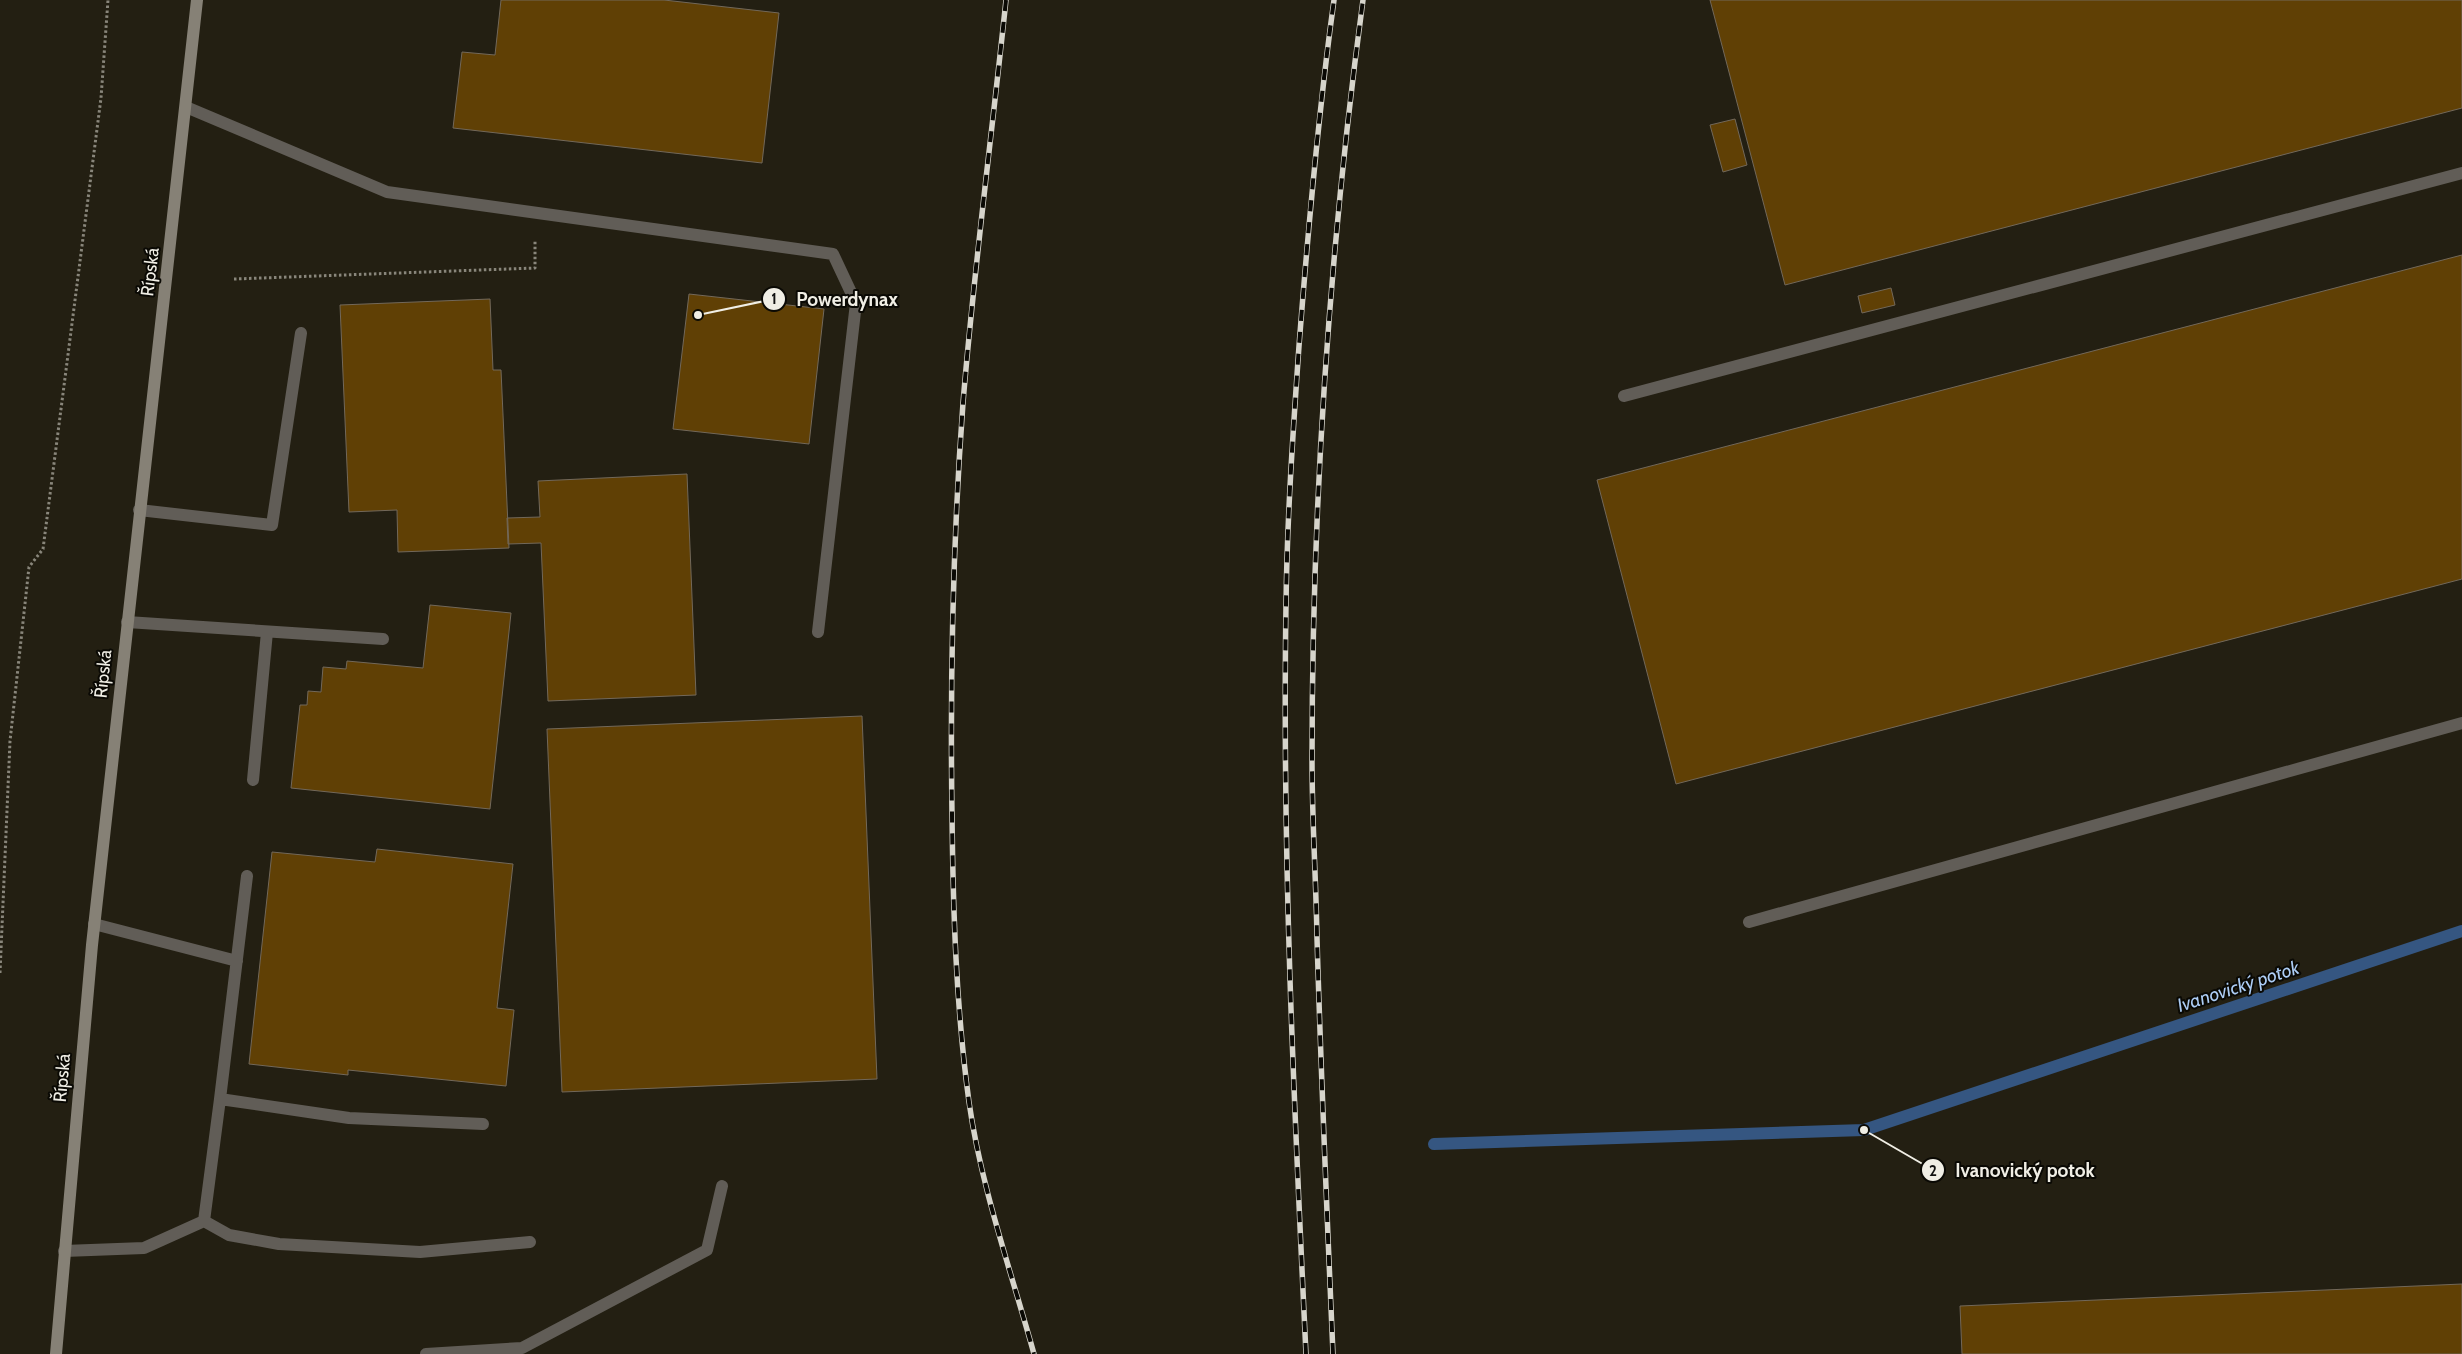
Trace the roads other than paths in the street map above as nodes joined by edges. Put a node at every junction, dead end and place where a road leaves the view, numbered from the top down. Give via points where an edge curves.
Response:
1 (197, 0) edge
2 (186, 107) junction
3 (2462, 174) edge
4 (301, 333) dead end
5 (1624, 396) dead end
6 (139, 510) junction
7 (126, 622) junction
8 (267, 632) junction
9 (818, 632) dead end
10 (383, 640) dead end
11 (2462, 723) edge
12 (253, 780) dead end
13 (247, 876) dead end
14 (1749, 922) dead end
15 (94, 924) junction
16 (237, 961) junction
17 (220, 1099) junction
18 (483, 1124) dead end
19 (722, 1186) dead end
20 (204, 1221) junction
21 (530, 1242) dead end
22 (64, 1251) junction
23 (56, 1354) edge
24 (426, 1354) edge

1 - 2 street, Řípská
2 - 6 street, Řípská
2 - 9 lane via 387,192 833,254 856,303
3 - 5 lane
4 - 6 lane via 272,526
6 - 7 street, Řípská
7 - 8 lane
7 - 15 street, Řípská
8 - 10 lane
8 - 12 lane
11 - 14 lane
13 - 16 lane
15 - 16 lane
15 - 22 street, Řípská
16 - 17 lane
17 - 18 lane via 349,1118
17 - 20 lane
19 - 24 lane via 707,1250 522,1348
20 - 21 lane via 229,1234 279,1244 420,1252
20 - 22 lane via 144,1248
22 - 23 street, Řípská

